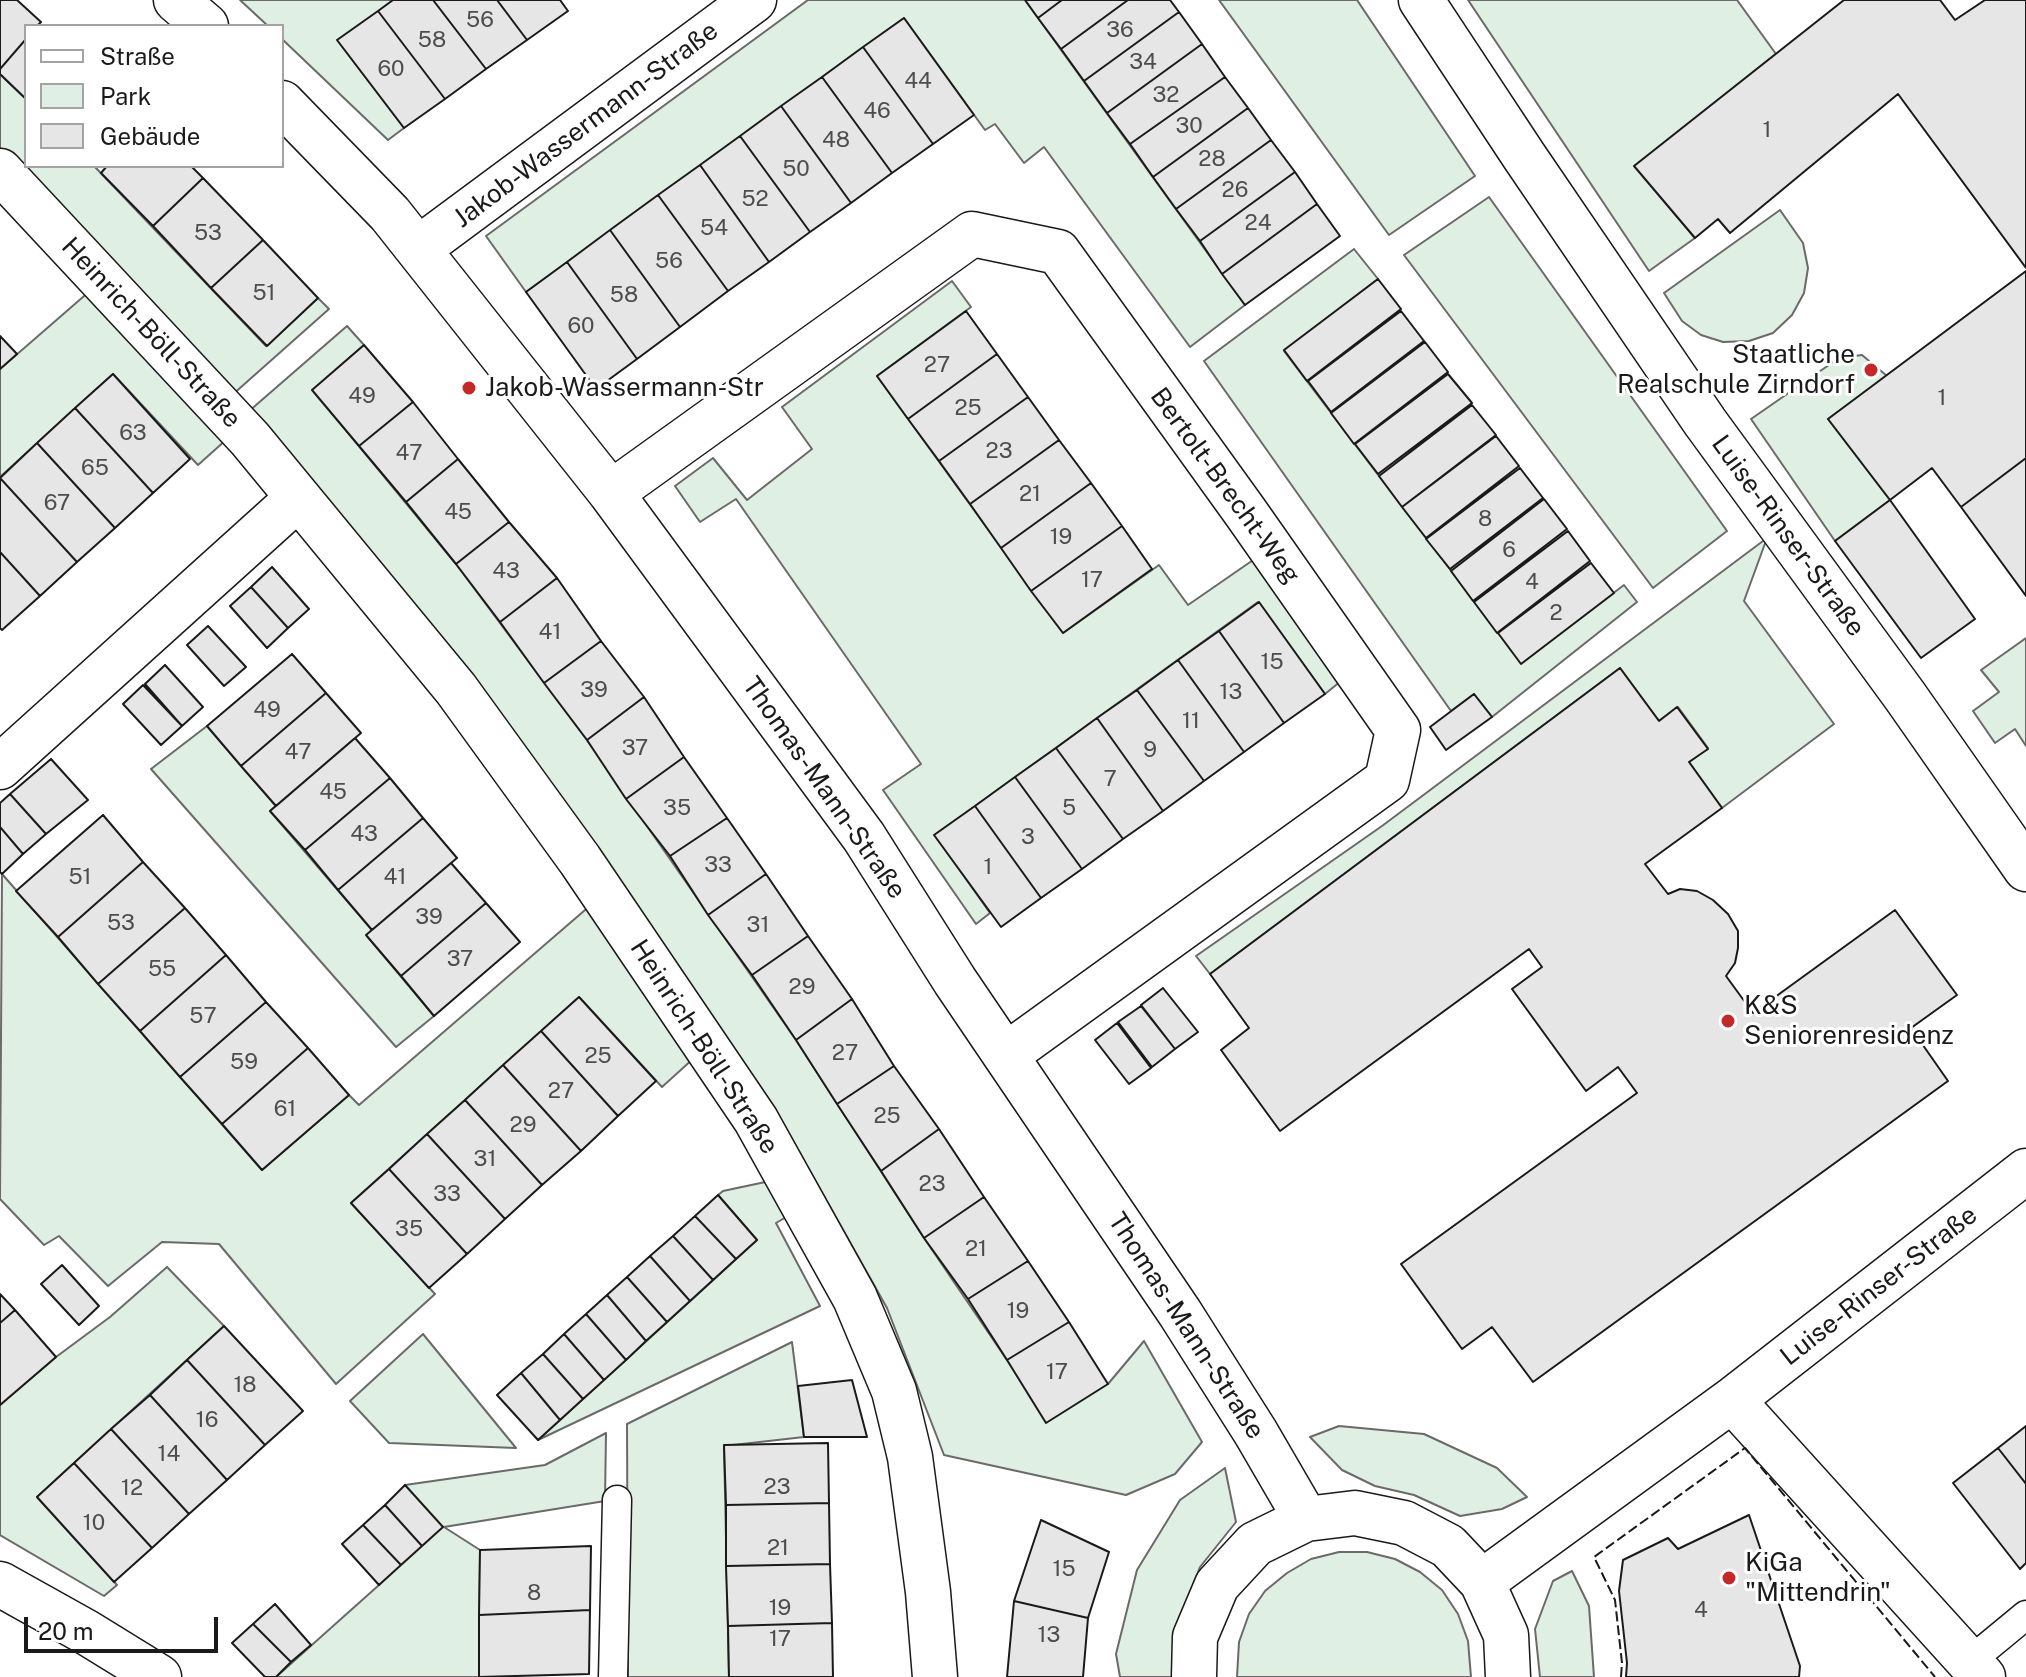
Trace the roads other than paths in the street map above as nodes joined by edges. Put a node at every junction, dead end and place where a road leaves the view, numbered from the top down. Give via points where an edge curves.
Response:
1 (176, 0) edge
2 (754, 0) edge
3 (1421, 0) edge
4 (204, 24) edge
5 (284, 105) edge
6 (0, 171) edge
7 (418, 249) junction
8 (611, 493) junction
9 (298, 498) junction
10 (0, 767) edge
11 (2026, 869) edge
12 (1006, 1055) junction
13 (2026, 1171) edge
14 (1732, 1400) junction
15 (617, 1500) dead end
16 (1306, 1519) junction
17 (1482, 1582) junction
18 (0, 1584) edge
19 (2026, 1615) edge
20 (1976, 1669) edge
21 (159, 1677) edge
22 (613, 1677) edge
23 (935, 1677) edge
24 (1194, 1677) edge
25 (1508, 1677) edge

1 - 4 street
2 - 7 street, Jakob-Wassermann-Straße
3 - 11 street, Luise-Rinser-Straße via 1705,422
5 - 7 street, Thomas-Mann-Straße
6 - 9 street, Heinrich-Böll-Straße via 227,413
7 - 8 street, Thomas-Mann-Straße
8 - 12 street, Thomas-Mann-Straße via 864,837
8 - 12 street, Bertolt-Brecht-Weg via 972,234 1058,252 1264,538 1398,730 1387,780
9 - 10 street
9 - 23 street, Heinrich-Böll-Straße via 456,689 580,860 756,1120 855,1298 894,1391 910,1457
12 - 16 street, Thomas-Mann-Straße via 1180,1313
13 - 14 street, Luise-Rinser-Straße
14 - 17 street, Luise-Rinser-Straße
14 - 20 street
15 - 22 lane
16 - 17 street via 1355,1513 1404,1523 1448,1546
16 - 24 street via 1255,1544 1217,1585 1195,1637
17 - 25 street via 1506,1635
18 - 21 street
19 - 20 lane

